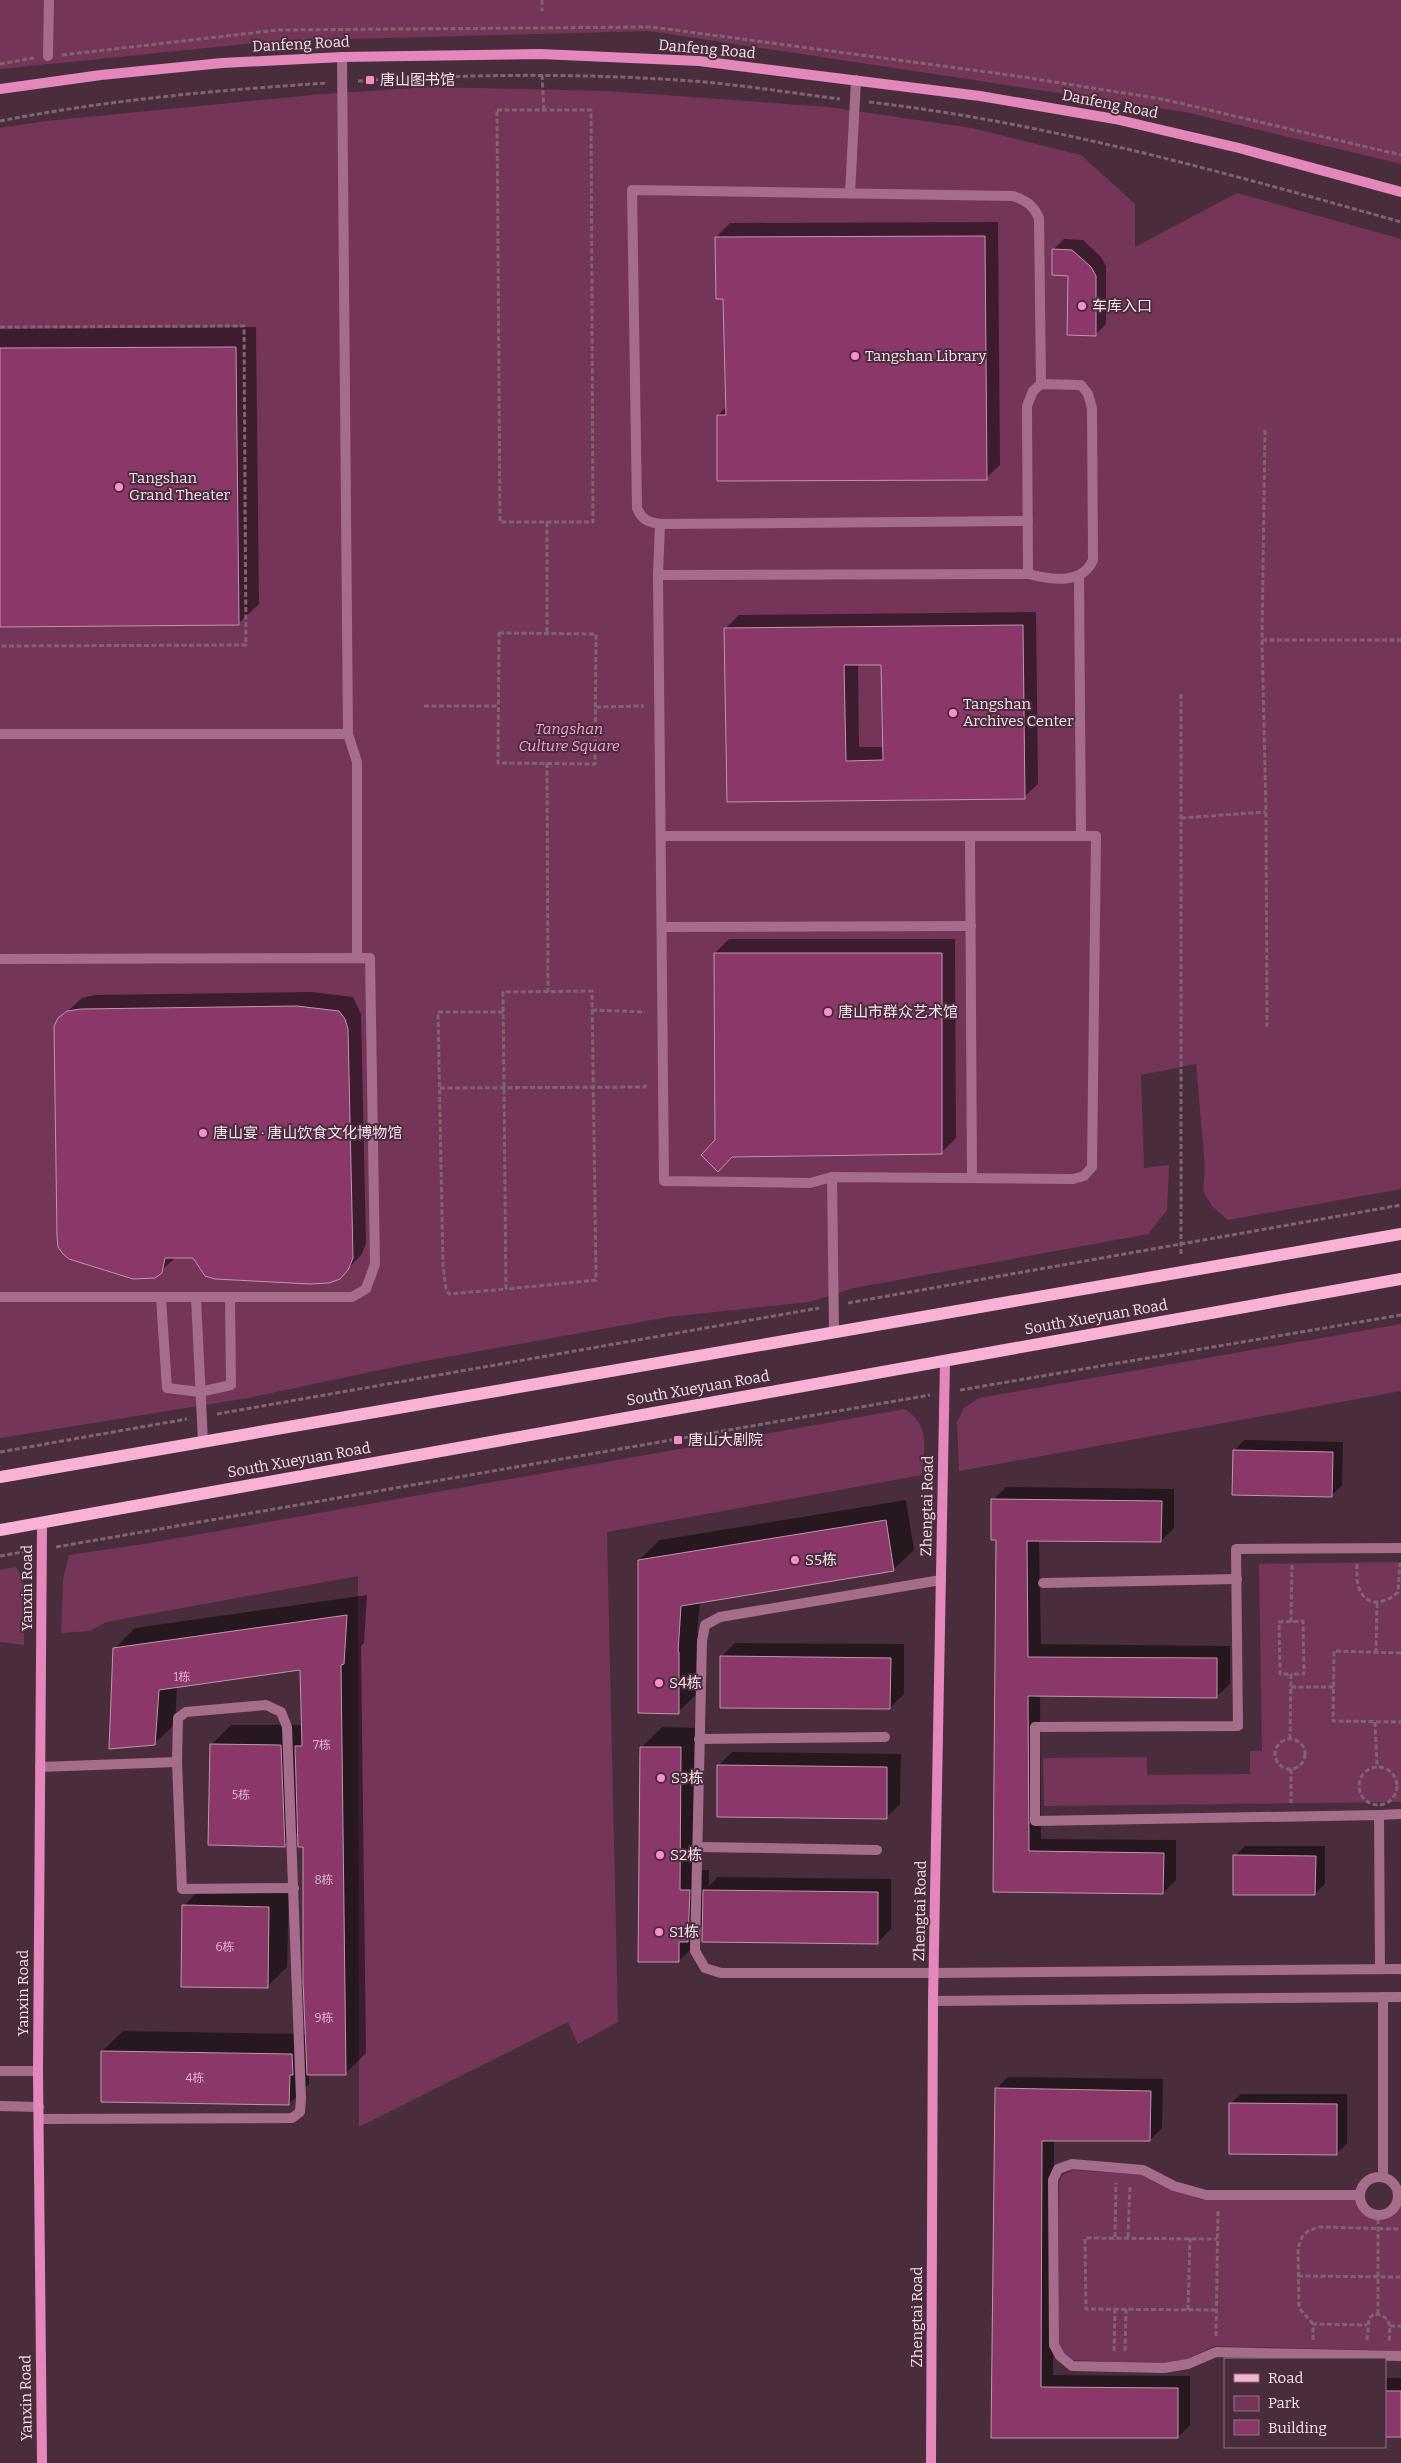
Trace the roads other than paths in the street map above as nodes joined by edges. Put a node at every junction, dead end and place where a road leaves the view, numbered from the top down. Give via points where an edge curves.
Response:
1 (49, 0) edge
2 (48, 56) dead end
3 (342, 57) junction
4 (856, 80) junction
5 (0, 89) edge
6 (850, 192) junction
7 (1401, 192) edge
8 (1041, 384) junction
9 (1028, 521) junction
10 (660, 524) junction
11 (1028, 574) junction
12 (658, 575) junction
13 (1079, 578) junction
14 (0, 734) edge
15 (348, 734) junction
16 (662, 836) junction
17 (970, 836) junction
18 (1081, 836) junction
19 (971, 926) junction
20 (662, 927) junction
21 (357, 958) junction
22 (0, 959) edge
23 (832, 1177) junction
24 (972, 1178) junction
25 (1401, 1234) edge
26 (1401, 1279) edge
27 (0, 1297) edge
28 (161, 1298) junction
29 (196, 1298) junction
30 (230, 1298) junction
31 (834, 1333) junction
32 (945, 1360) junction
33 (200, 1392) junction
34 (203, 1442) junction
35 (0, 1477) edge
36 (42, 1522) junction
37 (0, 1530) edge
38 (1400, 1548) edge
39 (1236, 1579) junction
40 (941, 1580) junction
41 (1043, 1583) dead end
42 (885, 1737) dead end
43 (699, 1739) junction
44 (177, 1762) junction
45 (40, 1767) junction
46 (1401, 1814) edge
47 (1379, 1815) junction
48 (697, 1847) junction
49 (876, 1850) dead end
50 (294, 1888) junction
51 (1380, 1969) junction
52 (1401, 1969) edge
53 (934, 1974) junction
54 (1383, 1997) junction
55 (1401, 1997) edge
56 (933, 2001) junction
57 (0, 2071) edge
58 (38, 2071) junction
59 (0, 2106) edge
60 (39, 2107) junction
61 (38, 2120) junction
62 (1383, 2177) junction
63 (1399, 2192) edge
64 (1360, 2195) junction
65 (1401, 2356) edge
66 (42, 2463) edge
67 (931, 2463) edge

1 - 2 street
3 - 4 street, Danfeng Road via 540,54 689,60
3 - 5 street, Danfeng Road via 101,74
3 - 15 street
4 - 6 street
4 - 7 street, Danfeng Road via 980,96 1115,119 1239,148
6 - 8 street via 1013,196 1034,207 1039,218
6 - 10 street via 632,190 637,508 641,518
8 - 9 street via 1033,391 1026,406
8 - 13 street via 1081,385 1092,408 1093,560
9 - 10 street
9 - 11 street
10 - 12 street
11 - 12 street
11 - 13 street via 1042,578
12 - 16 street
13 - 18 street
14 - 15 street
15 - 21 street via 357,762
16 - 17 street
16 - 20 street
17 - 18 street
17 - 19 street
18 - 24 street via 1096,836 1092,1167 1084,1176 1073,1178
19 - 20 street
19 - 24 street
20 - 23 street via 664,1181 810,1183
21 - 22 street
21 - 30 street via 370,958 375,1264 366,1289 352,1297
23 - 24 street
23 - 31 street
25 - 31 main road, South Xueyuan Road
26 - 32 main road, South Xueyuan Road
27 - 28 street
28 - 29 street
28 - 33 street via 167,1388
29 - 30 street
29 - 33 street
30 - 33 street via 231,1385
31 - 34 main road, South Xueyuan Road
32 - 36 main road, South Xueyuan Road
32 - 40 street, Zhengtai Road
33 - 34 street
34 - 35 main road, South Xueyuan Road
36 - 37 main road, South Xueyuan Road
36 - 45 street, Yanxin Road
38 - 39 street via 1236,1549
39 - 41 street
39 - 47 street via 1238,1726 1035,1726 1035,1821
40 - 43 street via 720,1617 705,1625
40 - 53 street, Zhengtai Road
42 - 43 street
43 - 48 street
44 - 45 street
44 - 50 street via 182,1889
44 - 50 street via 178,1718 186,1712 266,1705 281,1712 287,1727
45 - 58 street, Yanxin Road
46 - 47 street
47 - 51 street
48 - 49 street
48 - 53 street via 695,1951 705,1968 721,1973
50 - 61 street via 300,2112 292,2118
51 - 52 street
51 - 53 street
53 - 56 street, Zhengtai Road
54 - 55 street
54 - 56 street
54 - 62 street
56 - 67 street, Zhengtai Road
57 - 58 street
58 - 60 street, Yanxin Road
59 - 60 street
60 - 61 street, Yanxin Road
61 - 66 street, Yanxin Road
62 - 63 street
62 - 64 street via 1370,2179
63 - 64 street via 1394,2208 1378,2215 1367,2210
64 - 65 street via 1206,2195 1174,2186 1143,2170 1072,2164 1058,2169 1053,2180 1054,2345 1060,2356 1072,2366 1164,2368 1188,2364 1216,2352

